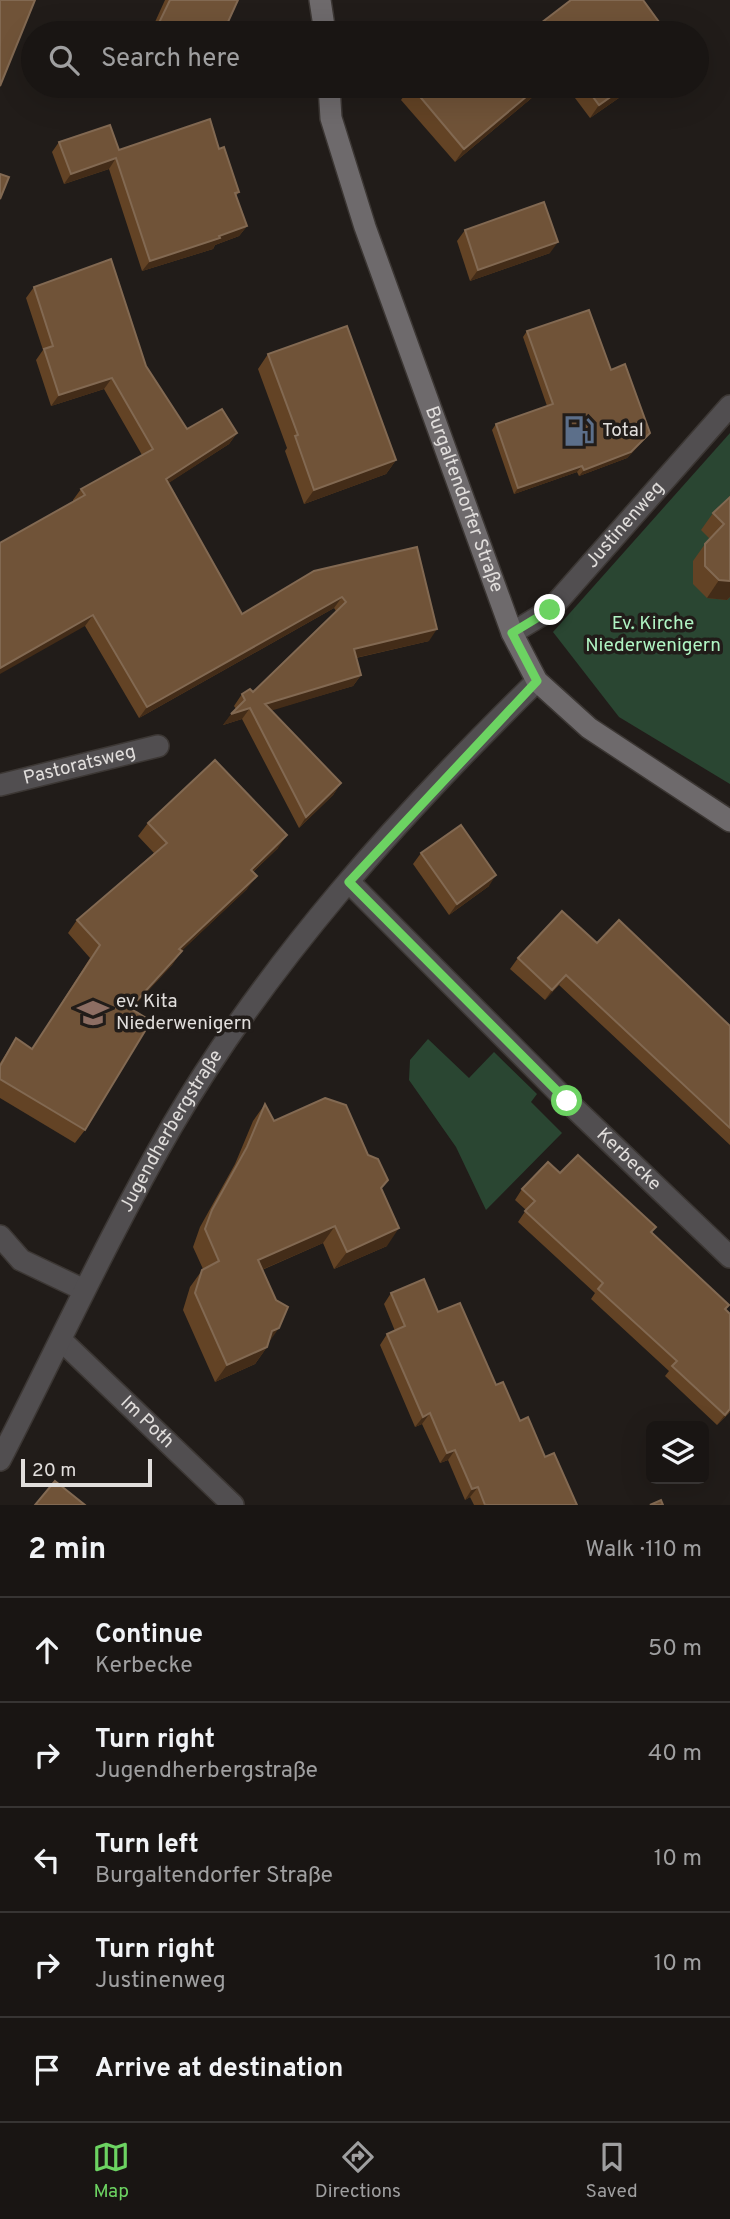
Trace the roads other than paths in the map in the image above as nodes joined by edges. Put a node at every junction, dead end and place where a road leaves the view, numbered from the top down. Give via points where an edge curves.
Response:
1 (325, 3) edge
2 (325, 21) edge
3 (330, 98) edge
4 (730, 406) edge
5 (512, 633) junction
6 (537, 681) junction
7 (158, 746) dead end
8 (0, 785) edge
9 (730, 821) edge
10 (349, 882) junction
11 (0, 1236) edge
12 (730, 1257) edge
13 (84, 1290) junction
14 (61, 1340) junction
15 (0, 1460) edge
16 (233, 1505) edge

1 - 2 main road
3 - 5 main road, Burgaltendorfer Straße via 331,118 365,227
4 - 5 street, Justinenweg via 550,610
5 - 6 main road, Burgaltendorfer Straße
6 - 9 main road, Burgaltendorfer Straße via 589,729
6 - 10 street, Jugendherbergstraße
7 - 8 street, Pastoratsweg
10 - 12 street, Kerbecke
10 - 13 street, Jugendherbergstraße via 255,999 173,1125
11 - 13 street via 21,1260
13 - 14 street, Jugendherbergstraße
14 - 15 street, Jugendherbergstraße
14 - 16 street, Im Poth

